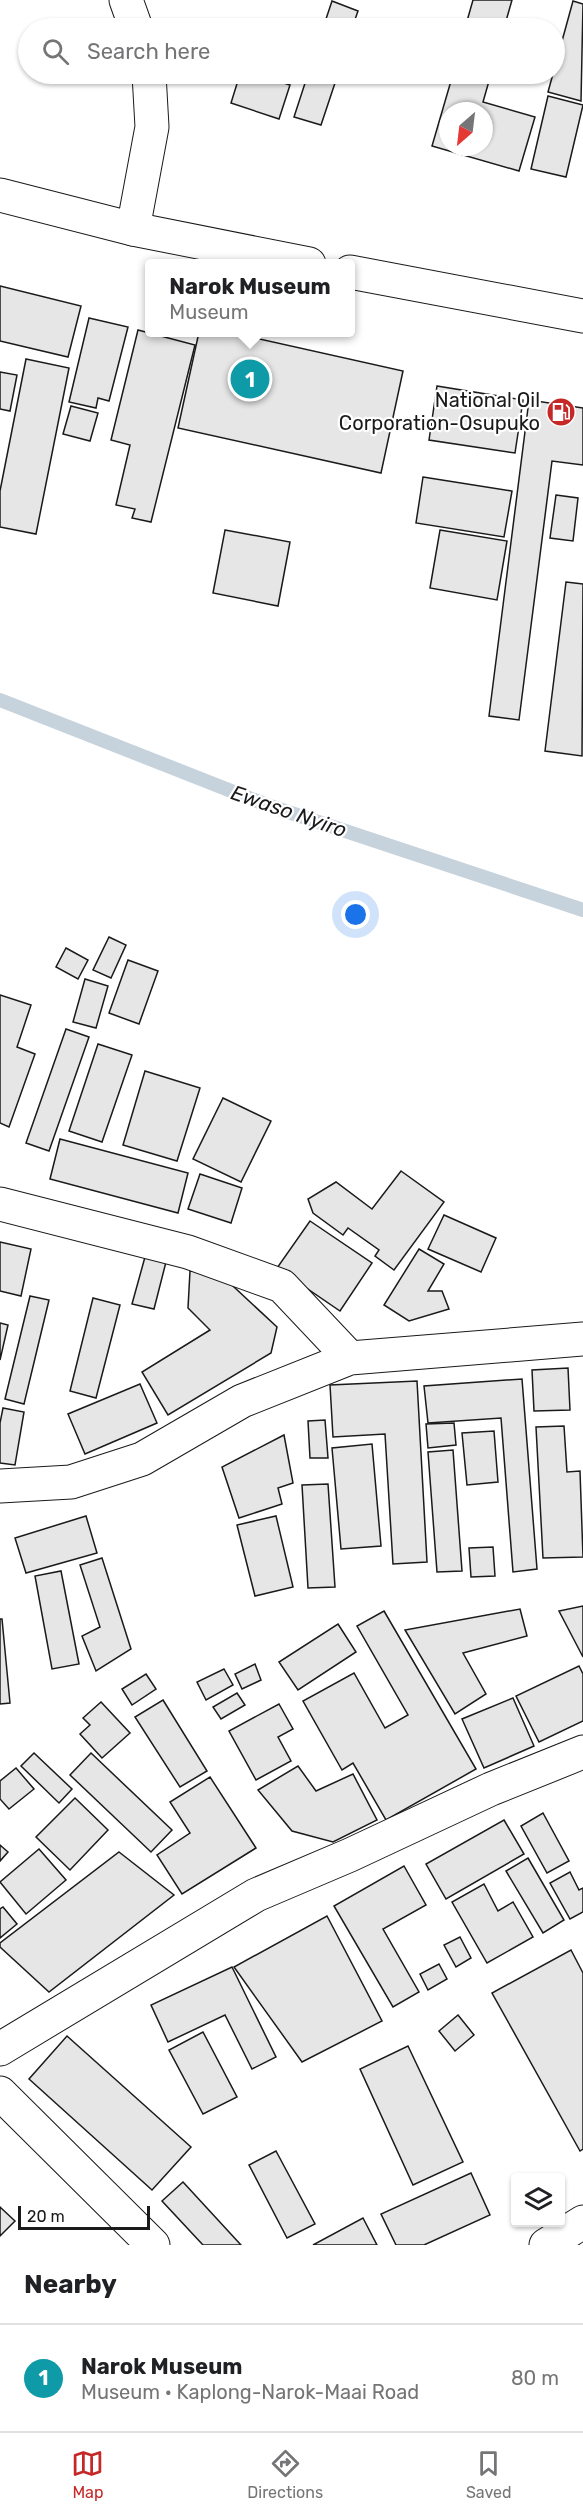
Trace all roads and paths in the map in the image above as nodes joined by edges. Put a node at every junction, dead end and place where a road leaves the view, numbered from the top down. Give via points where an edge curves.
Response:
1 (126, 0) edge
2 (132, 18) edge
3 (149, 84) edge
4 (0, 195) edge
5 (133, 229) junction
6 (284, 259) edge
7 (355, 273) edge
8 (583, 316) edge
9 (0, 1204) edge
10 (583, 1339) edge
11 (350, 1358) junction
12 (0, 1486) edge
13 (583, 1752) edge
14 (0, 2049) edge
15 (0, 2093) edge
16 (583, 2222) edge
17 (153, 2245) edge
18 (546, 2245) edge

1 - 2 main road
3 - 5 main road via 152,127
4 - 5 main road
5 - 6 main road
7 - 8 main road
9 - 11 main road via 188,1252 282,1286
10 - 11 main road
11 - 12 main road via 242,1401 142,1459 71,1482
13 - 14 main road via 256,1895
15 - 17 main road
16 - 18 main road

